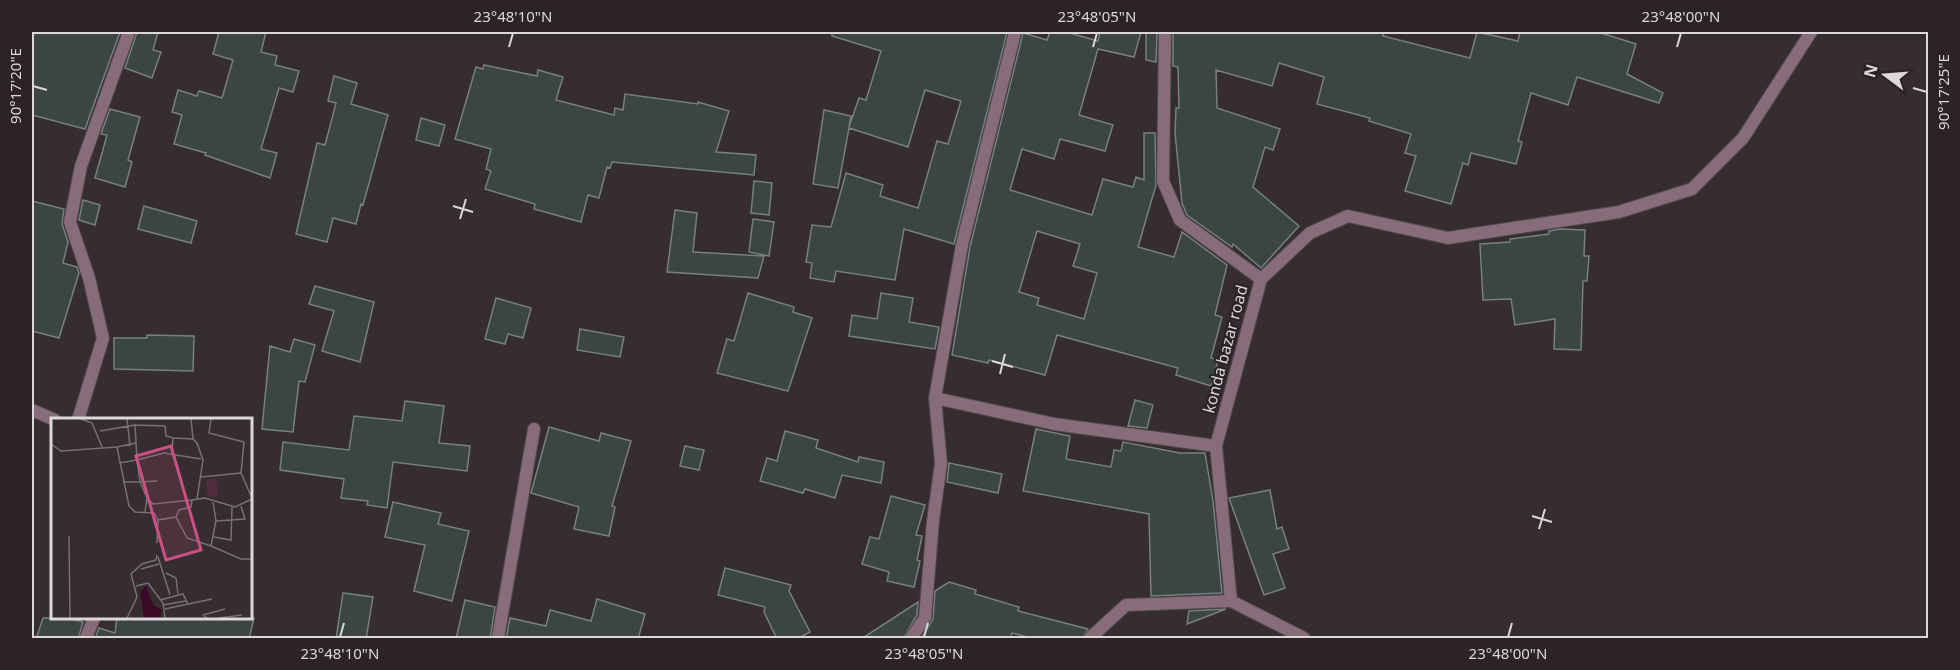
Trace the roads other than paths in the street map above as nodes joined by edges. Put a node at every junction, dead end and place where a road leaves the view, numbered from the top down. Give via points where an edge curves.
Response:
1 (129, 32) edge
2 (1015, 32) edge
3 (1166, 32) edge
4 (1811, 32) edge
5 (1262, 279) junction
6 (935, 398) junction
7 (32, 410) edge
8 (51, 418) edge
9 (79, 418) edge
10 (534, 429) dead end
11 (1216, 446) junction
12 (1231, 601) junction
13 (94, 619) edge
14 (86, 639) edge
15 (498, 639) edge
16 (911, 639) edge
17 (1090, 639) edge
18 (1304, 639) edge

1 - 9 street via 81,166 70,222 103,339
2 - 6 street via 962,245
3 - 5 street, konda bazar road via 1163,181 1180,220
4 - 5 street via 1743,138 1692,189 1619,212 1448,238 1348,216 1310,233
5 - 11 street, konda bazar road
6 - 11 street via 1054,424
6 - 16 street via 941,463 926,618
7 - 8 street
10 - 15 street
11 - 12 street, konda bazar road
12 - 17 street via 1126,605
12 - 18 street
13 - 14 street

